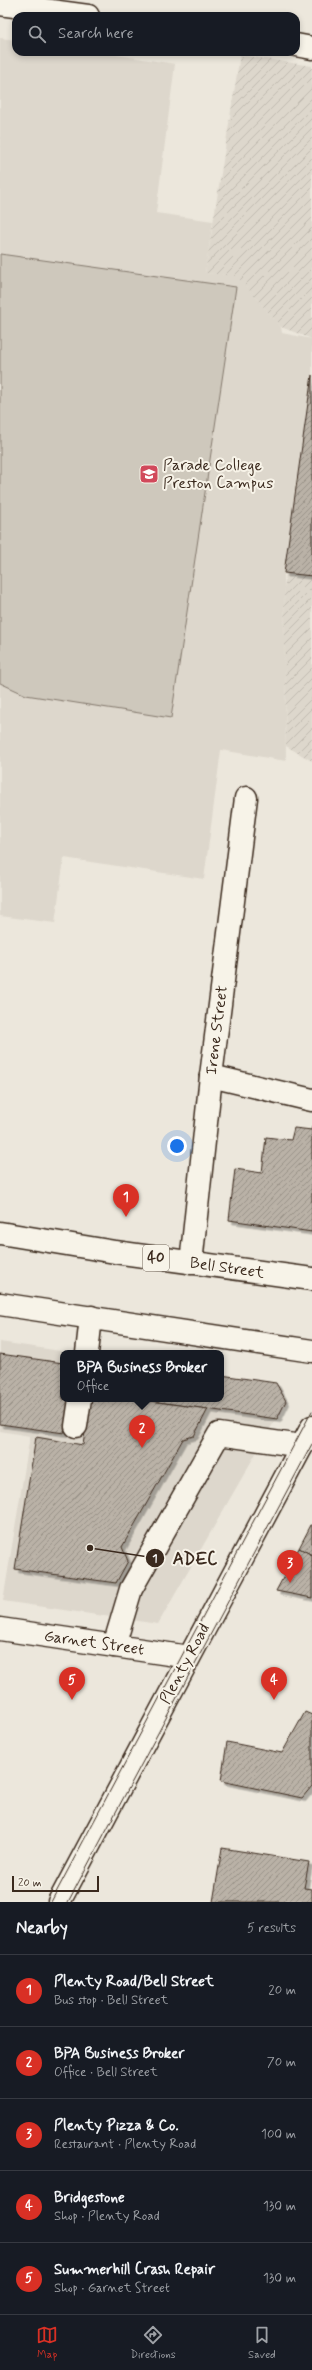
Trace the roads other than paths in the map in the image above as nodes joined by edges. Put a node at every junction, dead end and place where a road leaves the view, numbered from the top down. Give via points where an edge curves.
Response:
1 (0, 4) edge
2 (59, 12) edge
3 (300, 46) edge
4 (312, 48) edge
5 (246, 798) dead end
6 (211, 1076) junction
7 (312, 1100) edge
8 (0, 1233) edge
9 (190, 1263) junction
10 (312, 1279) edge
11 (0, 1304) edge
12 (91, 1317) junction
13 (86, 1350) edge
14 (312, 1351) edge
15 (80, 1402) edge
16 (76, 1426) dead end
17 (312, 1427) edge
18 (302, 1446) junction
19 (0, 1629) edge
20 (114, 1646) junction
21 (189, 1657) junction
22 (59, 1902) edge

1 - 2 main road
3 - 4 main road
5 - 6 main road, Irene Street
6 - 7 main road
6 - 9 main road, Irene Street
8 - 9 main road, Bell Street / 40
9 - 10 main road, Bell Street / 40
11 - 12 main road
12 - 13 main road
12 - 14 main road
15 - 16 main road
17 - 18 main road, Plenty Road
18 - 20 main road via 219,1434 131,1589
18 - 21 main road, Plenty Road
19 - 20 main road, Garnet Street
20 - 21 main road, Garnet Street
21 - 22 main road, Plenty Road

